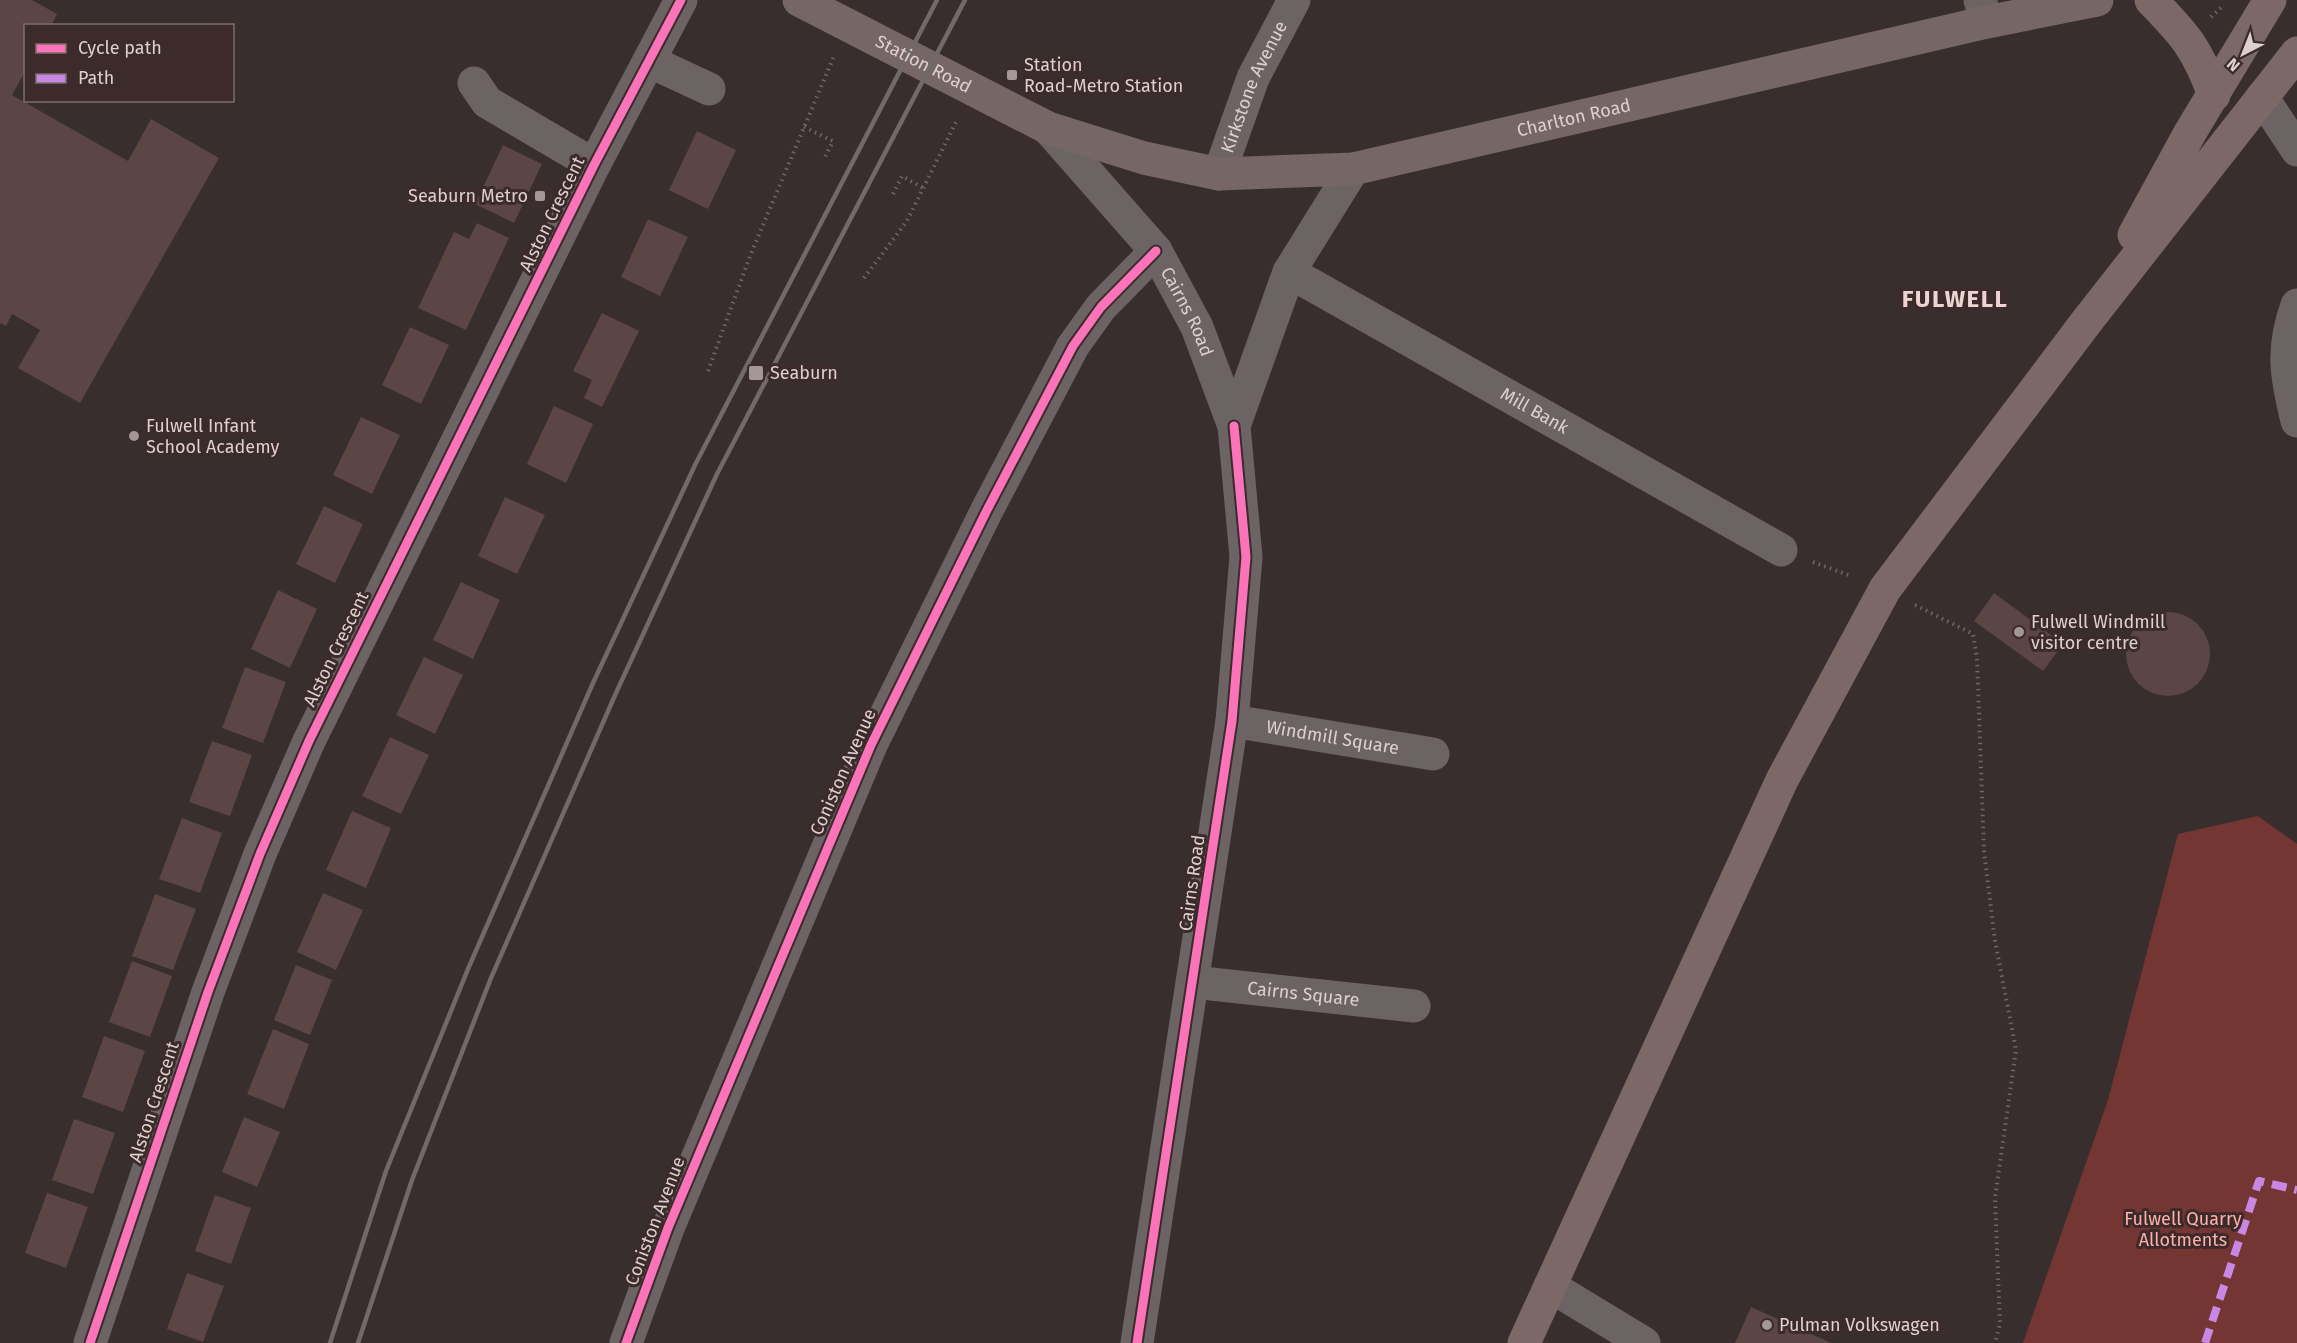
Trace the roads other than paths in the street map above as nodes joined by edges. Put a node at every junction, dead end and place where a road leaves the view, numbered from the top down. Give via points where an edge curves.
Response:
1 (681, 0) edge
2 (799, 0) edge
3 (1294, 0) edge
4 (2097, 0) edge
5 (2151, 0) edge
6 (2270, 0) edge
7 (1984, 11) edge
8 (2297, 53) edge
9 (649, 61) junction
10 (474, 83) dead end
11 (709, 89) dead end
12 (2214, 95) junction
13 (2262, 97) junction
14 (1047, 128) junction
15 (2297, 150) edge
16 (594, 165) junction
17 (1353, 170) junction
18 (1219, 174) junction
19 (1156, 251) junction
20 (1289, 272) junction
21 (2297, 304) edge
22 (2086, 321) junction
23 (2297, 421) edge
24 (1234, 426) junction
25 (1781, 550) road end
26 (1232, 722) junction
27 (1433, 754) dead end
28 (1194, 982) junction
29 (1414, 1006) dead end
30 (1550, 1286) junction
31 (90, 1343) edge
32 (626, 1343) edge
33 (1137, 1343) edge
34 (1524, 1343) edge
35 (1644, 1343) edge

1 - 9 street, Alston Crescent
2 - 14 main road, Station Road
3 - 18 street, Kirkstone Avenue via 1253,78
4 - 7 main road, Charlton Road
5 - 12 highway via 2187,37 2201,59
6 - 12 highway
7 - 17 main road, Charlton Road
8 - 13 highway
9 - 11 street
9 - 16 street, Alston Crescent
10 - 16 street via 487,102
12 - 22 highway
13 - 15 street
13 - 22 highway
14 - 18 main road, Charlton Road via 1144,159
14 - 19 street, Cairns Road
16 - 31 street, Alston Crescent via 309,741 264,844 208,992
17 - 18 main road, Charlton Road
17 - 20 street, Cairns Road
19 - 24 street, Cairns Road via 1197,327
19 - 32 street, Coniston Avenue via 1101,307 1073,346 871,745 668,1228
20 - 24 street, Cairns Road
20 - 25 street, Mill Bank
21 - 23 street via 2287,334 2287,377
22 - 30 highway via 1885,589 1782,780
24 - 26 street, Cairns Road via 1246,557
26 - 27 street, Windmill Square
26 - 28 street, Cairns Road
28 - 29 street, Cairns Square
28 - 33 street, Cairns Road
30 - 34 highway
30 - 35 street

